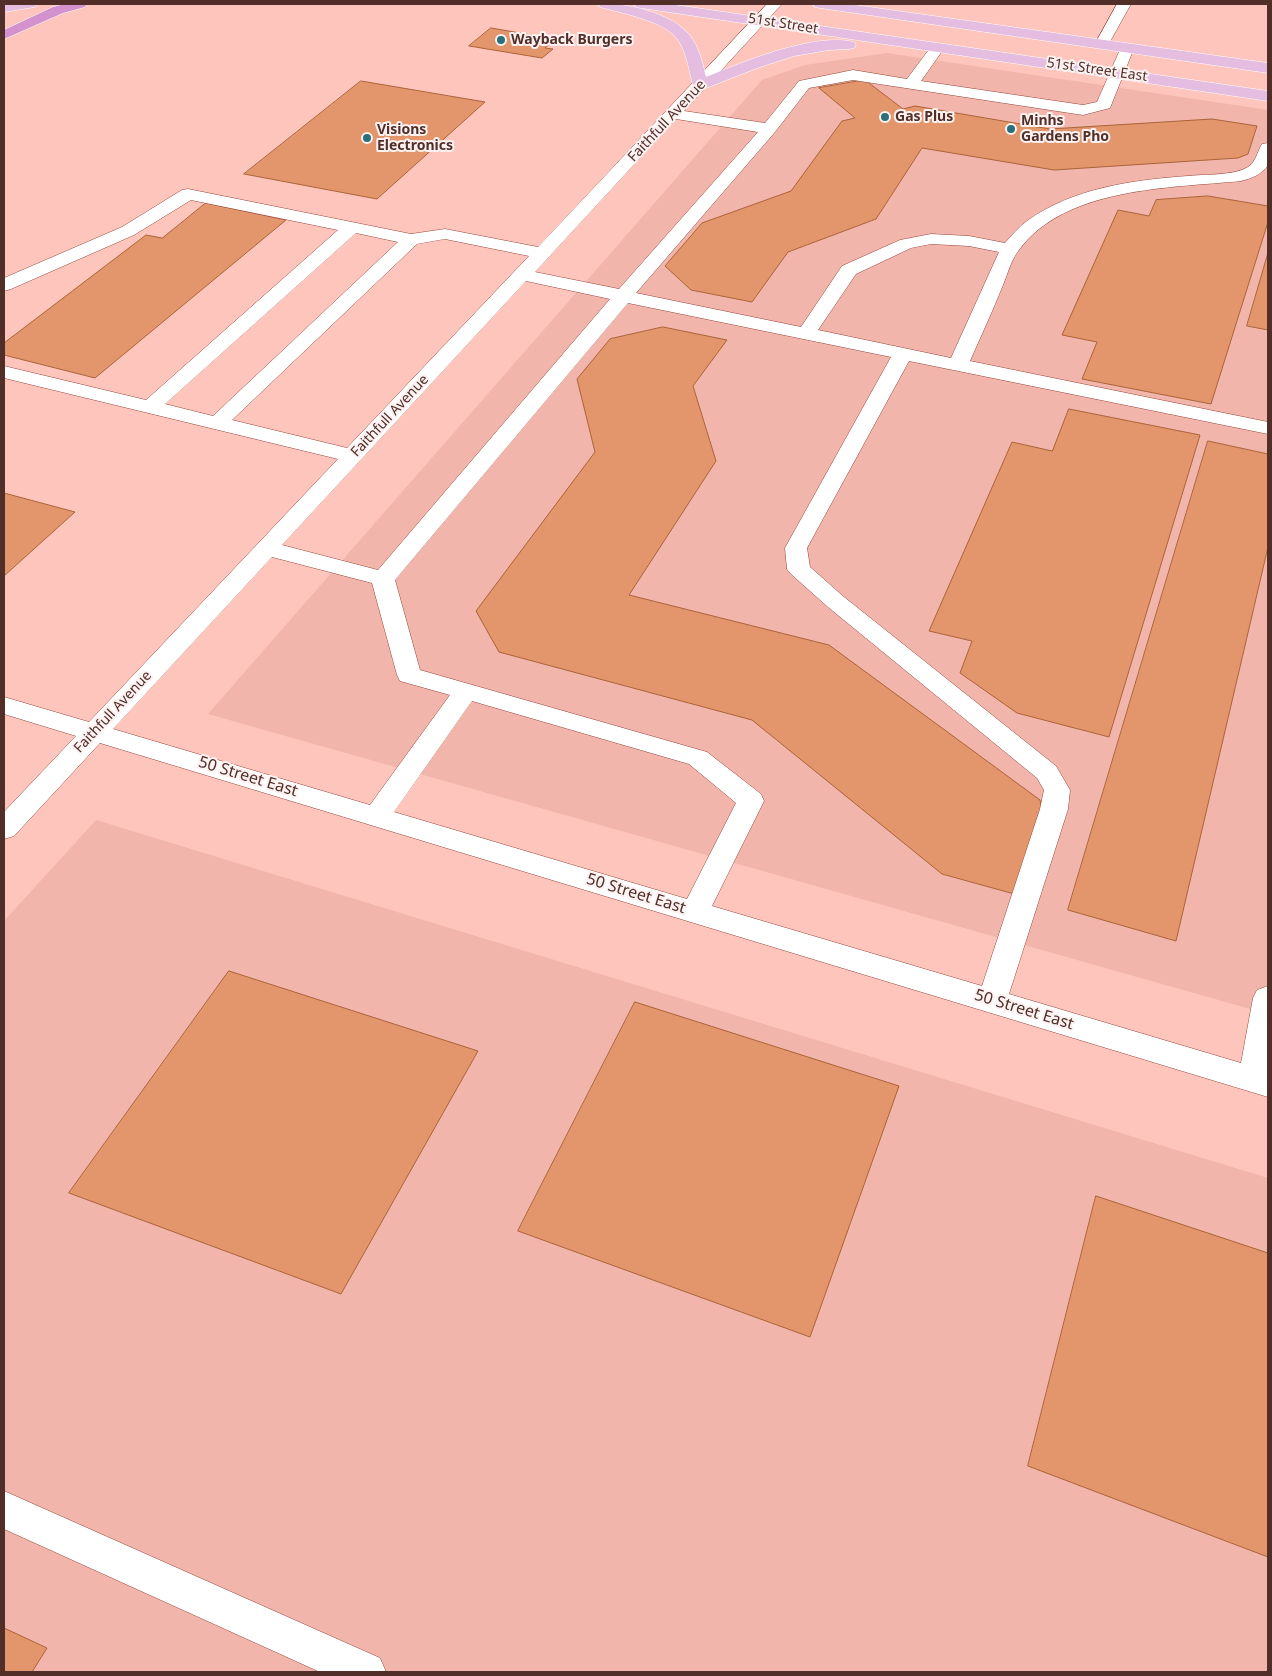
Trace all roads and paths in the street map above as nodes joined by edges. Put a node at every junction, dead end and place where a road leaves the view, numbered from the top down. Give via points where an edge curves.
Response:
1 (30, 4) edge
2 (80, 4) edge
3 (605, 4) edge
4 (641, 4) edge
5 (775, 4) edge
6 (820, 4) edge
7 (890, 4) edge
8 (1124, 4) edge
9 (4, 8) edge
10 (759, 20) junction
11 (933, 20) junction
12 (4, 35) edge
13 (1102, 44) junction
14 (932, 46) junction
15 (1127, 48) junction
16 (1268, 68) edge
17 (1118, 73) junction
18 (911, 84) junction
19 (701, 85) junction
20 (1268, 96) edge
21 (674, 114) junction
22 (769, 130) junction
23 (1268, 148) edge
24 (350, 228) junction
25 (411, 239) junction
26 (1010, 248) junction
27 (542, 253) junction
28 (522, 275) junction
29 (4, 286) edge
30 (623, 296) junction
31 (805, 335) junction
32 (903, 354) junction
33 (958, 365) junction
34 (4, 372) edge
35 (149, 408) junction
36 (217, 423) junction
37 (1268, 428) edge
38 (353, 456) junction
39 (266, 548) junction
40 (383, 579) junction
41 (466, 691) junction
42 (4, 705) edge
43 (95, 731) junction
44 (377, 815) junction
45 (4, 829) edge
46 (695, 912) junction
47 (1268, 998) edge
48 (992, 1001) junction
49 (1261, 1082) edge
50 (4, 1510) edge
51 (366, 1672) edge

1 - 9 main road
2 - 12 highway via 58,10
3 - 19 main road via 660,20 677,31 686,39
4 - 10 main road, 51st Street
5 - 10 street, Faithfull Avenue
6 - 11 main road, 51st Street
7 - 11 main road
8 - 13 street
10 - 14 main road, 51st Street
10 - 19 street, Faithfull Avenue
11 - 13 main road, 51st Street East
13 - 15 main road, 51st Street East
14 - 17 main road, 51st Street East
14 - 18 street
14 - 19 main road via 842,45 802,49 758,61
15 - 16 main road, 51st Street East
15 - 17 street
17 - 18 street via 1104,105 1083,110
17 - 20 main road, 51st Street East
18 - 22 street via 853,75 804,84
19 - 21 street, Faithfull Avenue
21 - 22 street
21 - 27 street, Faithfull Avenue
22 - 30 street
23 - 26 street via 1261,166 1241,176 1110,190 1081,199 1029,228
24 - 25 street
24 - 29 street via 188,194 128,231
24 - 35 street
25 - 27 street via 446,234
25 - 36 street
26 - 31 street via 931,239 906,244 849,270
26 - 33 street
27 - 28 street, Faithfull Avenue
28 - 30 street
28 - 38 street, Faithfull Avenue
30 - 31 street
30 - 40 street
31 - 32 street
32 - 33 street
32 - 48 street via 796,548 798,569 1047,772 1057,790 1054,809
33 - 37 street
34 - 35 street
35 - 36 street
36 - 38 street
38 - 39 street, Faithfull Avenue
39 - 40 street
39 - 43 street, Faithfull Avenue
40 - 41 street via 409,675
41 - 44 street
41 - 46 street via 698,758 751,801
42 - 43 street, 50 Street East
43 - 44 street, 50 Street East
43 - 45 street, Faithfull Avenue
44 - 46 street, 50 Street East
46 - 48 street, 50 Street East
47 - 49 street
48 - 49 street, 50 Street East
50 - 51 street

